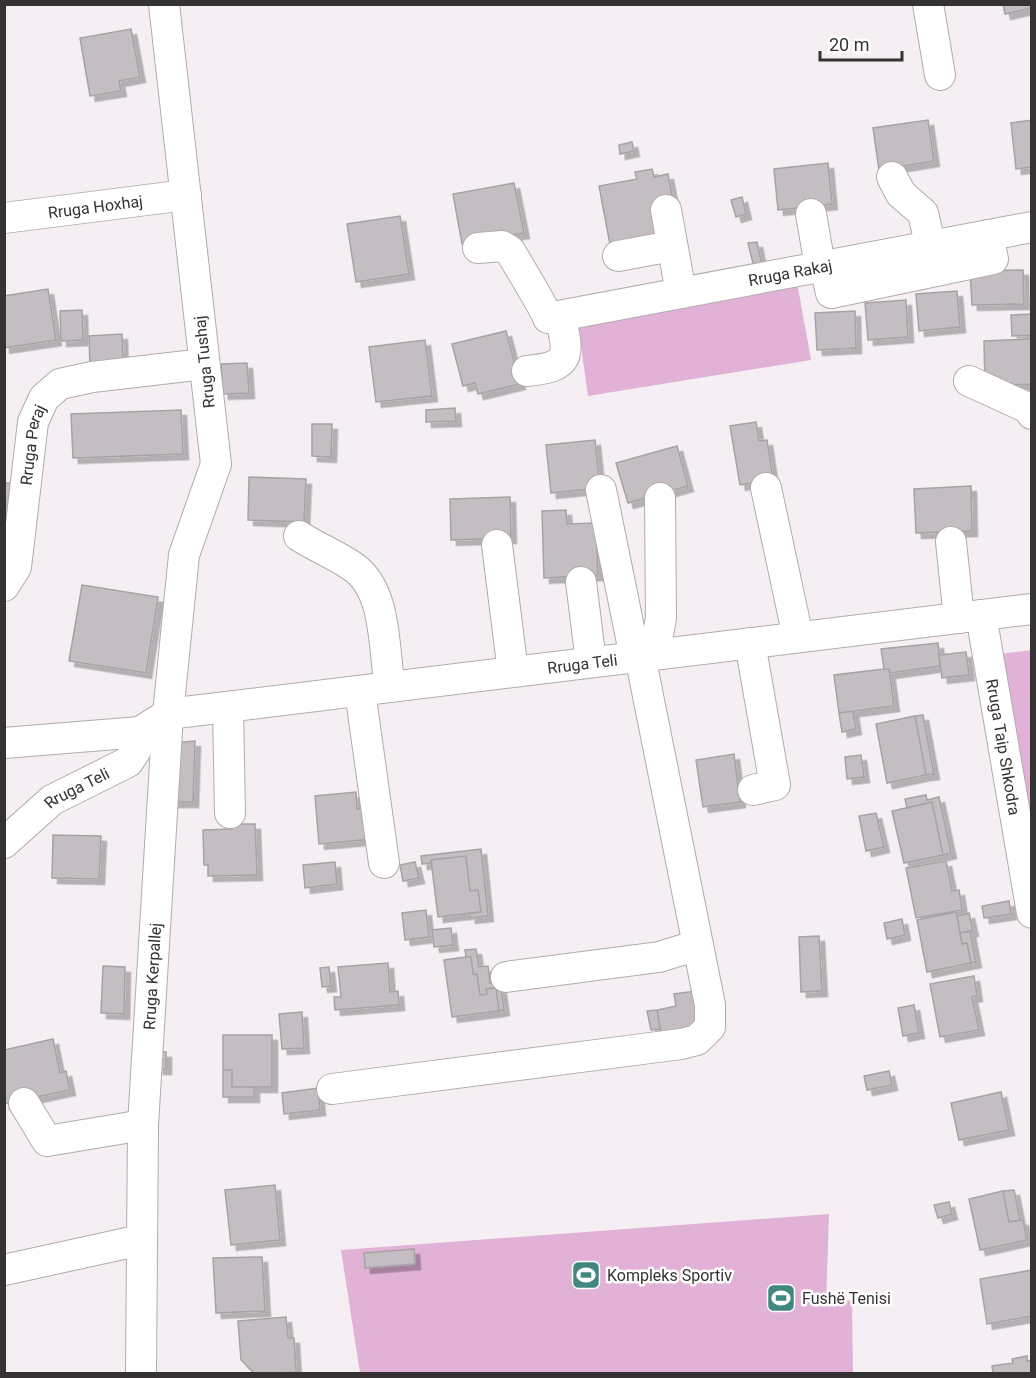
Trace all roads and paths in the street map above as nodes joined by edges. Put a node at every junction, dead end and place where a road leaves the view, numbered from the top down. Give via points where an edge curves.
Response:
1 (164, 4) edge
2 (928, 4) edge
3 (940, 75) dead end
4 (892, 177) dead end
5 (186, 195) junction
6 (666, 210) dead end
7 (811, 214) dead end
8 (4, 218) edge
9 (1032, 226) edge
10 (672, 246) junction
11 (478, 248) dead end
12 (935, 264) junction
13 (827, 281) junction
14 (681, 293) junction
15 (645, 300) junction
16 (554, 317) junction
17 (204, 364) junction
18 (527, 371) dead end
19 (969, 381) dead end
20 (1026, 404) edge
21 (766, 488) dead end
22 (601, 490) dead end
23 (660, 498) dead end
24 (299, 536) dead end
25 (951, 542) dead end
26 (497, 545) dead end
27 (581, 582) dead end
28 (4, 586) edge
29 (1032, 609) edge
30 (970, 616) junction
31 (798, 637) junction
32 (750, 643) junction
33 (645, 656) junction
34 (591, 662) junction
35 (513, 672) junction
36 (390, 687) junction
37 (360, 691) junction
38 (228, 707) junction
39 (168, 714) junction
40 (140, 732) junction
41 (4, 743) edge
42 (753, 790) dead end
43 (230, 813) dead end
44 (4, 843) edge
45 (384, 863) dead end
46 (1032, 913) edge
47 (698, 945) junction
48 (506, 977) dead end
49 (332, 1089) dead end
50 (24, 1102) dead end
51 (143, 1125) junction
52 (141, 1240) junction
53 (4, 1270) edge
54 (141, 1374) edge

1 - 5 street, Rruga Tushaj
2 - 3 street
4 - 12 street via 901,194 923,213
5 - 8 street, Rruga Hoxhaj
5 - 17 street, Rruga Tushaj
6 - 10 street
7 - 13 street
9 - 12 street, Rruga Rakaj via 988,235
10 - 14 street
10 - 15 street via 627,254
11 - 16 street via 502,246 510,251 538,302
12 - 13 street, Rruga Rakaj via 886,275
13 - 14 street, Rruga Rakaj
14 - 15 street, Rruga Rakaj
15 - 16 street, Rruga Rakaj
16 - 18 street via 567,354 562,363 548,369
17 - 28 street, Rruga Peraj via 92,377 60,384 44,398 33,422 16,567
17 - 39 street, Rruga Tushaj via 216,464 184,555
19 - 20 street
21 - 31 street
22 - 33 street
23 - 33 street via 661,618 657,640
24 - 36 street via 354,567 371,584 377,599
25 - 30 street, Rruga Taip Shkodra
26 - 35 street
27 - 34 street
29 - 30 street, Rruga Teli
30 - 31 street, Rruga Teli
30 - 46 street, Rruga Taip Shkodra
31 - 32 street, Rruga Teli
32 - 33 street, Rruga Teli
32 - 42 street via 776,785
33 - 34 street, Rruga Teli
33 - 47 street
34 - 35 street, Rruga Teli
35 - 36 street, Rruga Teli
36 - 37 street, Rruga Teli
37 - 38 street, Rruga Teli
37 - 45 street
38 - 39 street, Rruga Teli
38 - 43 street
39 - 40 street, Rruga Teli
39 - 51 street, Rruga Kerpallej
40 - 41 street, Rruga Teli
40 - 44 street, Rruga Teli via 128,762 52,800
47 - 48 street via 659,957
47 - 49 street via 710,1005 710,1026 697,1040
50 - 51 street via 47,1141
51 - 52 street, Rruga Kerpallej
52 - 53 street
52 - 54 street, Rruga Kerpallej

